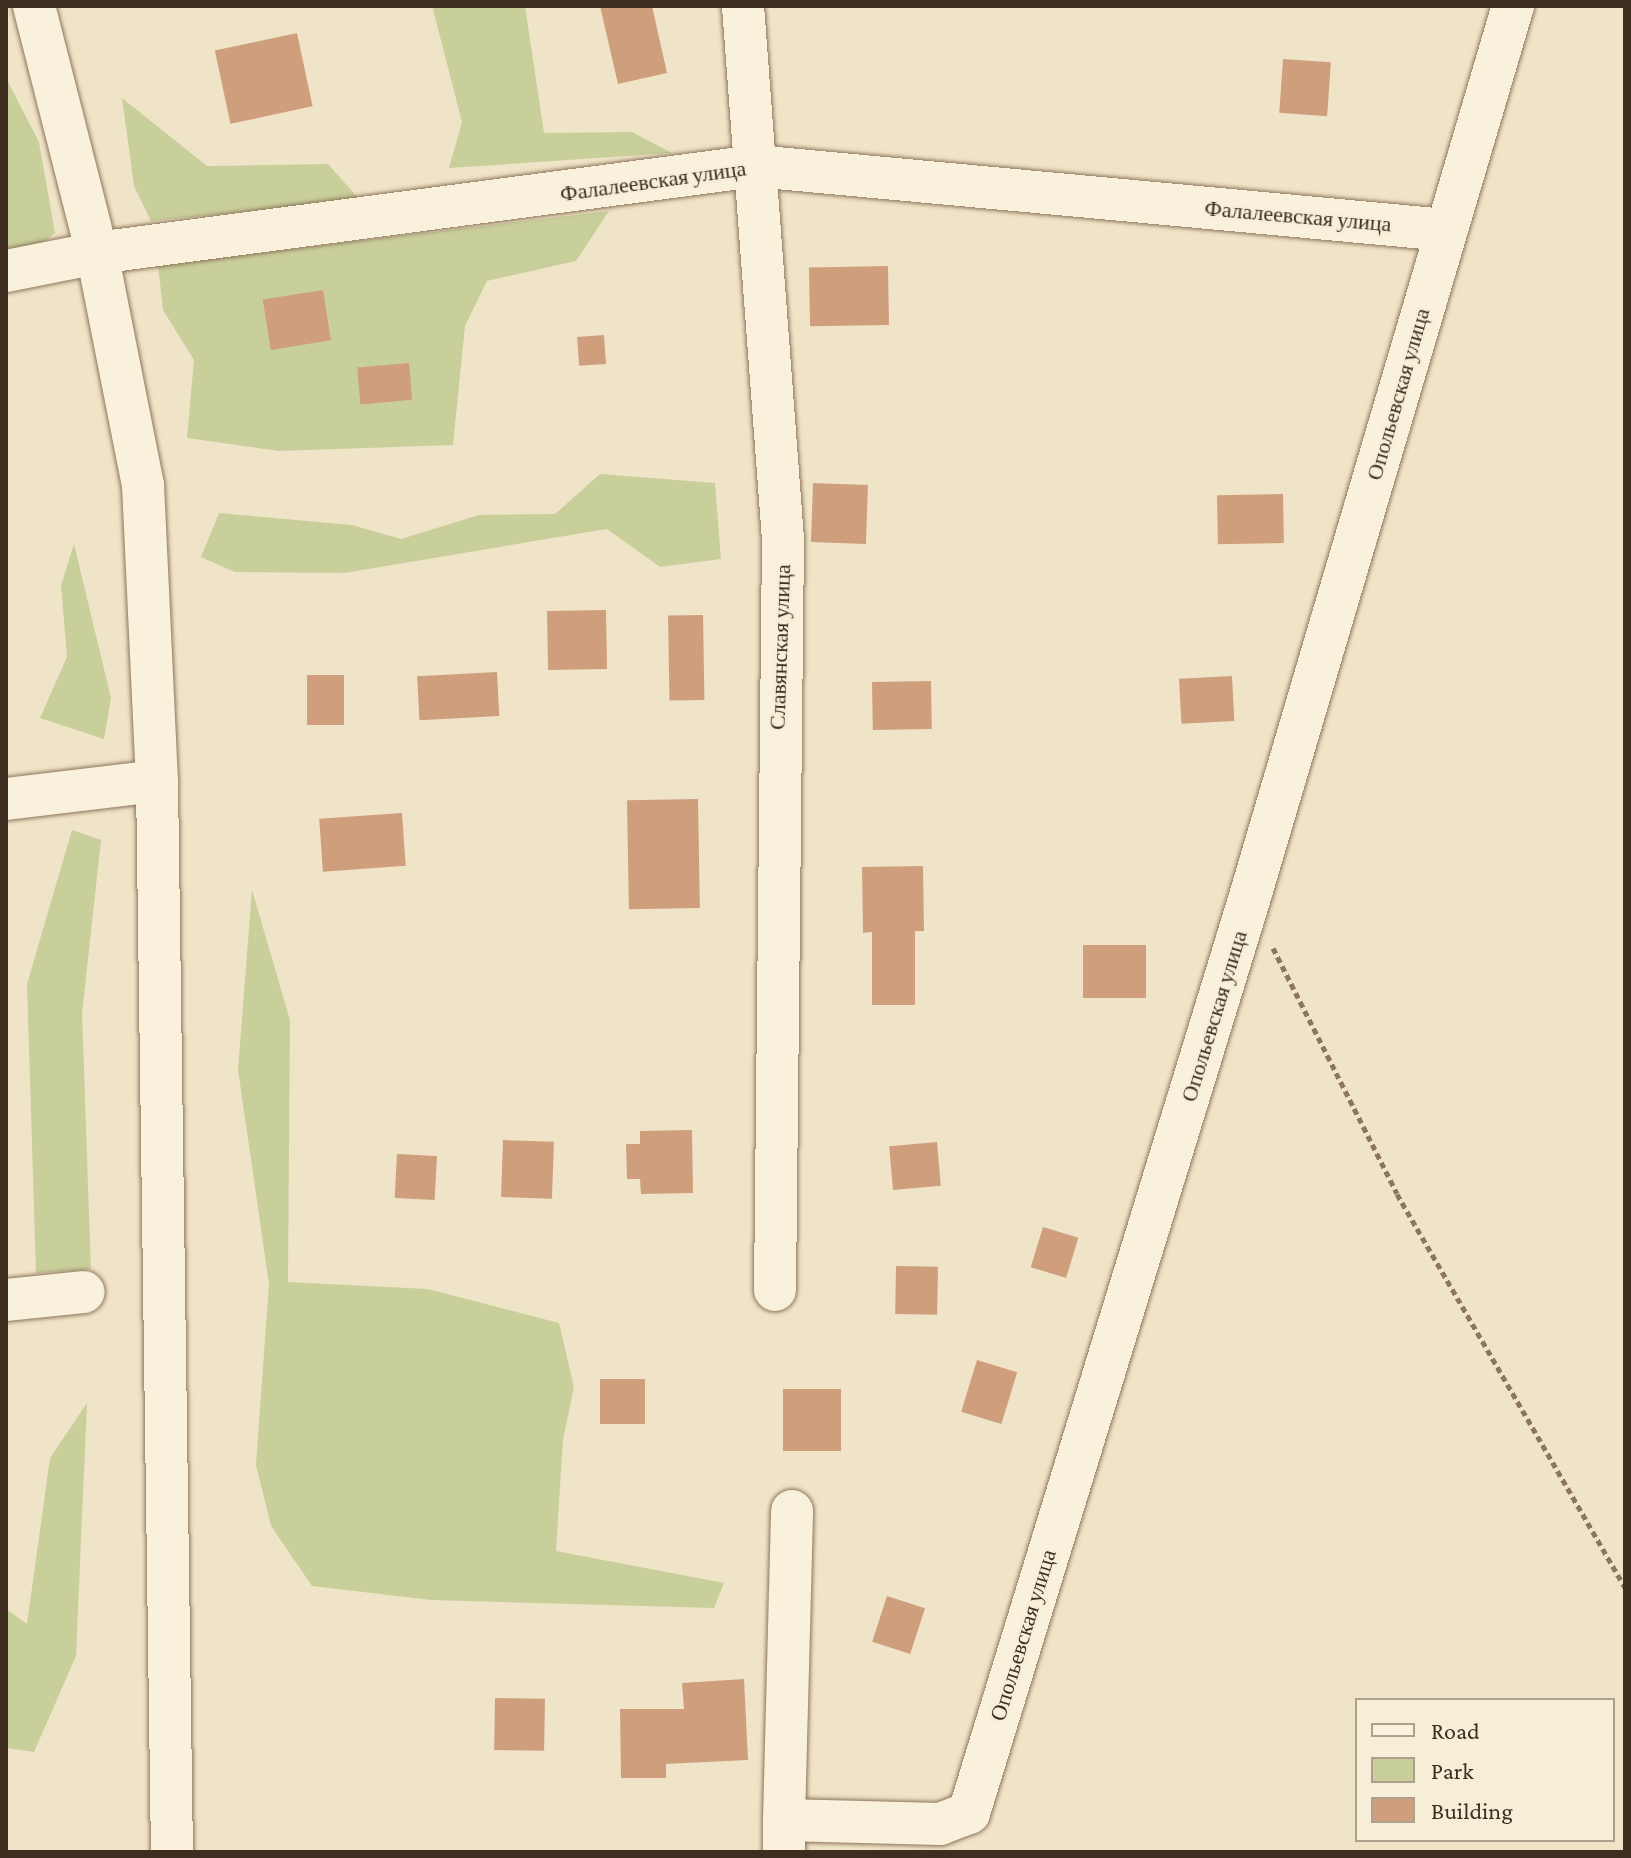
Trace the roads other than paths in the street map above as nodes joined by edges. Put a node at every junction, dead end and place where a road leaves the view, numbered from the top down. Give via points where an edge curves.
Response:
1 (34, 6) edge
2 (743, 6) edge
3 (1513, 6) edge
4 (755, 166) junction
5 (1446, 230) junction
6 (97, 253) junction
7 (6, 271) edge
8 (157, 781) junction
9 (6, 799) edge
10 (775, 1290) dead end
11 (84, 1292) dead end
12 (6, 1300) edge
13 (792, 1511) dead end
14 (784, 1836) edge
15 (172, 1852) edge

1 - 6 street
2 - 4 street, Славянская улица
3 - 5 street, Опольевская улица
4 - 5 street, Фалалеевская улица
4 - 6 street, Фалалеевская улица
4 - 10 street, Славянская улица via 783,539
5 - 14 street, Опольевская улица via 1249,900 969,1813 940,1824
6 - 7 street, Фалалеевская улица
6 - 8 street via 143,485
8 - 9 street
8 - 15 street
11 - 12 street
13 - 14 street

